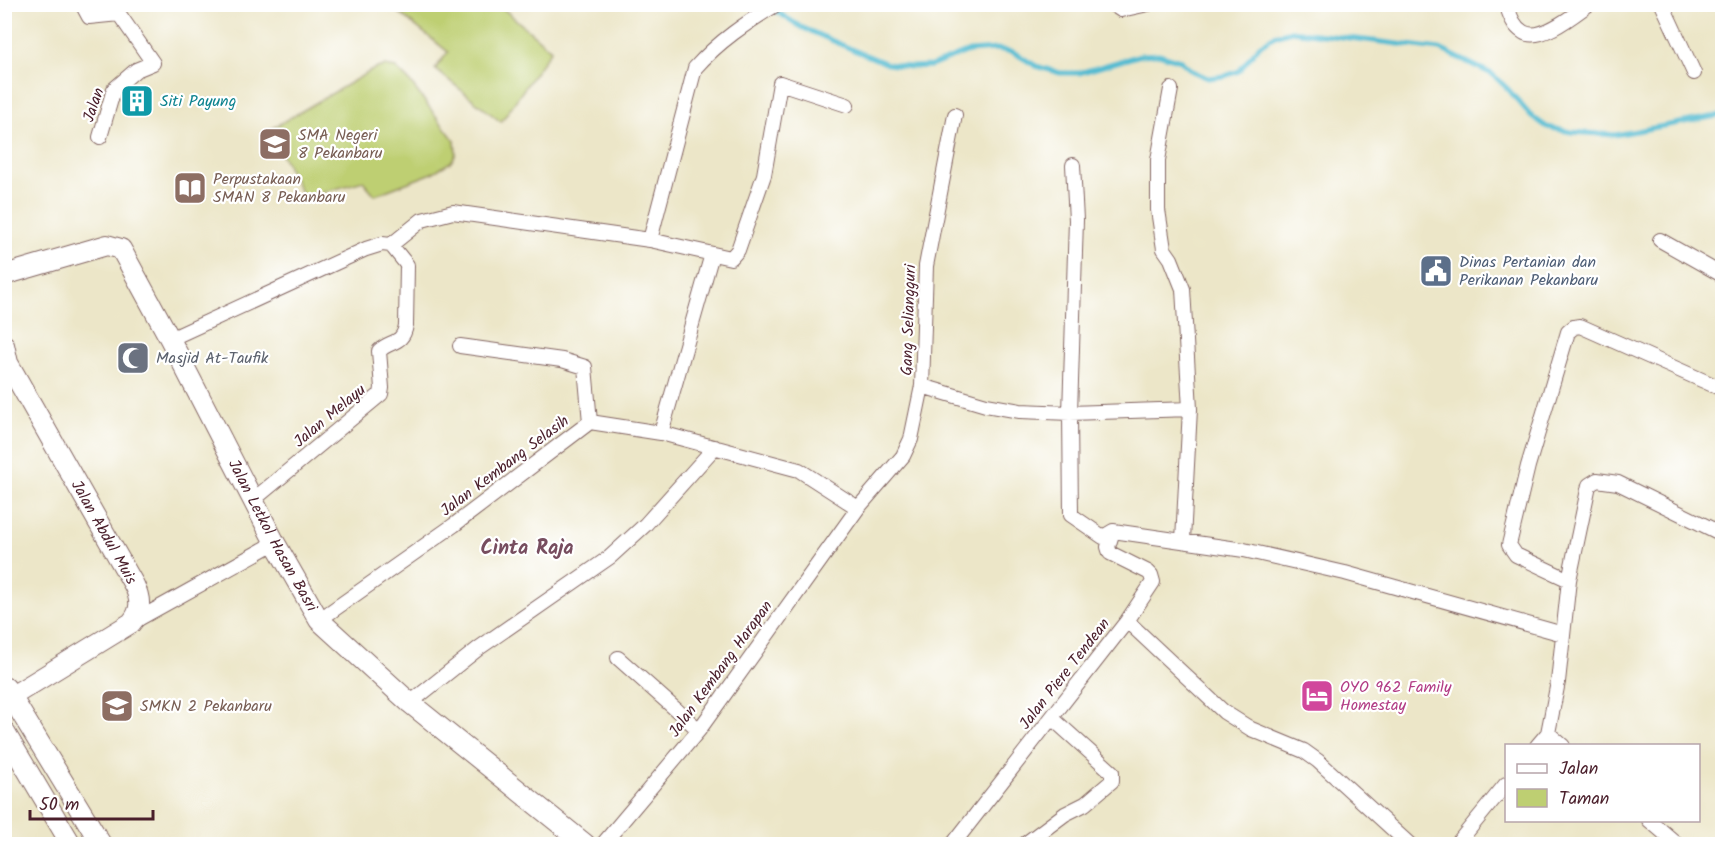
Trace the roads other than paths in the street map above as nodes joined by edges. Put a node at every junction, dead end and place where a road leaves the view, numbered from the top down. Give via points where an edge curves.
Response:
1 (82, 4) edge
2 (777, 4) edge
3 (1112, 4) edge
4 (1148, 4) edge
5 (1506, 4) edge
6 (1589, 4) edge
7 (1662, 4) edge
8 (1694, 74) dead end
9 (1171, 89) dead end
10 (848, 105) dead end
11 (955, 115) dead end
12 (100, 137) dead end
13 (1074, 165) dead end
14 (650, 240) junction
15 (1660, 240) dead end
16 (391, 245) junction
17 (712, 254) junction
18 (4, 275) edge
19 (1722, 275) edge
20 (170, 339) junction
21 (4, 345) edge
22 (460, 346) dead end
23 (922, 386) junction
24 (1722, 389) edge
25 (1190, 409) junction
26 (1070, 413) junction
27 (590, 422) junction
28 (661, 433) junction
29 (715, 447) junction
30 (252, 501) junction
31 (858, 508) junction
32 (1113, 531) junction
33 (1722, 534) edge
34 (1183, 540) junction
35 (275, 543) junction
36 (1569, 580) junction
37 (319, 620) junction
38 (1127, 621) junction
39 (131, 623) junction
40 (1563, 634) junction
41 (618, 658) dead end
42 (6, 691) edge
43 (410, 703) junction
44 (1052, 718) junction
45 (699, 730) junction
46 (4, 731) edge
47 (1548, 733) junction
48 (1539, 744) edge
49 (1561, 744) edge
50 (1505, 785) edge
51 (1651, 822) edge
52 (72, 844) edge
53 (101, 844) edge
54 (585, 844) edge
55 (603, 844) edge
56 (953, 844) edge
57 (1025, 844) edge
58 (1409, 844) edge
59 (1457, 844) edge
60 (1677, 844) edge

1 - 12 street, Jalan via 89,17 119,14 153,63 136,70 114,89
2 - 14 street via 743,24 695,68
3 - 4 street via 1121,10
5 - 6 street via 1514,24 1532,35 1545,33
7 - 8 street
9 - 25 street via 1158,160 1158,210 1164,249 1182,289
10 - 17 street via 780,83 764,175 738,250 731,258
11 - 23 street, Gang Seliangguri via 926,266
13 - 26 street
14 - 16 street via 453,212 422,220
14 - 17 street
15 - 19 street
16 - 20 street via 366,249
16 - 30 street, Jalan Melayu via 407,265 406,324 405,334 379,351 381,394
17 - 28 street
18 - 20 street, Jalan Letkol Hasan Basri via 107,245 121,249
20 - 30 street, Jalan Letkol Hasan Basri
21 - 39 street, Jalan Abdul Muis via 8,363 140,597 140,608
22 - 27 street, Jalan Kembang Selasih via 562,360 585,367
23 - 26 street via 986,405
23 - 31 street, Gang Seliangguri via 911,439 903,456
24 - 36 street via 1580,326 1569,332 1528,466 1509,545 1516,555
25 - 26 street
25 - 34 street
26 - 32 street via 1071,515 1103,537
27 - 28 street
27 - 37 street, Jalan Kembang Selasih
28 - 29 street
29 - 31 street via 799,470
29 - 43 street via 645,525 609,557 479,648
30 - 35 street, Jalan Letkol Hasan Basri
31 - 45 street, Jalan Kembang Harapan
32 - 34 street
32 - 38 street, Jalan Piere Tendean via 1110,553 1148,572 1153,582
33 - 36 street via 1618,483 1598,480 1589,485
34 - 40 street via 1345,573
35 - 37 street, Jalan Letkol Hasan Basri
35 - 39 street
36 - 40 street
37 - 43 street, Jalan Letkol Hasan Basri
38 - 44 street, Jalan Piere Tendean
38 - 58 street via 1224,712 1318,761
39 - 42 street via 37,681
40 - 47 street
41 - 45 street
42 - 53 street
43 - 54 street, Jalan Letkol Hasan Basri
44 - 56 street, Jalan Piere Tendean
44 - 57 street via 1112,772 1112,781
45 - 55 street, Jalan Kembang Harapan
46 - 52 street
47 - 48 street
47 - 49 street
50 - 59 street
51 - 60 street

